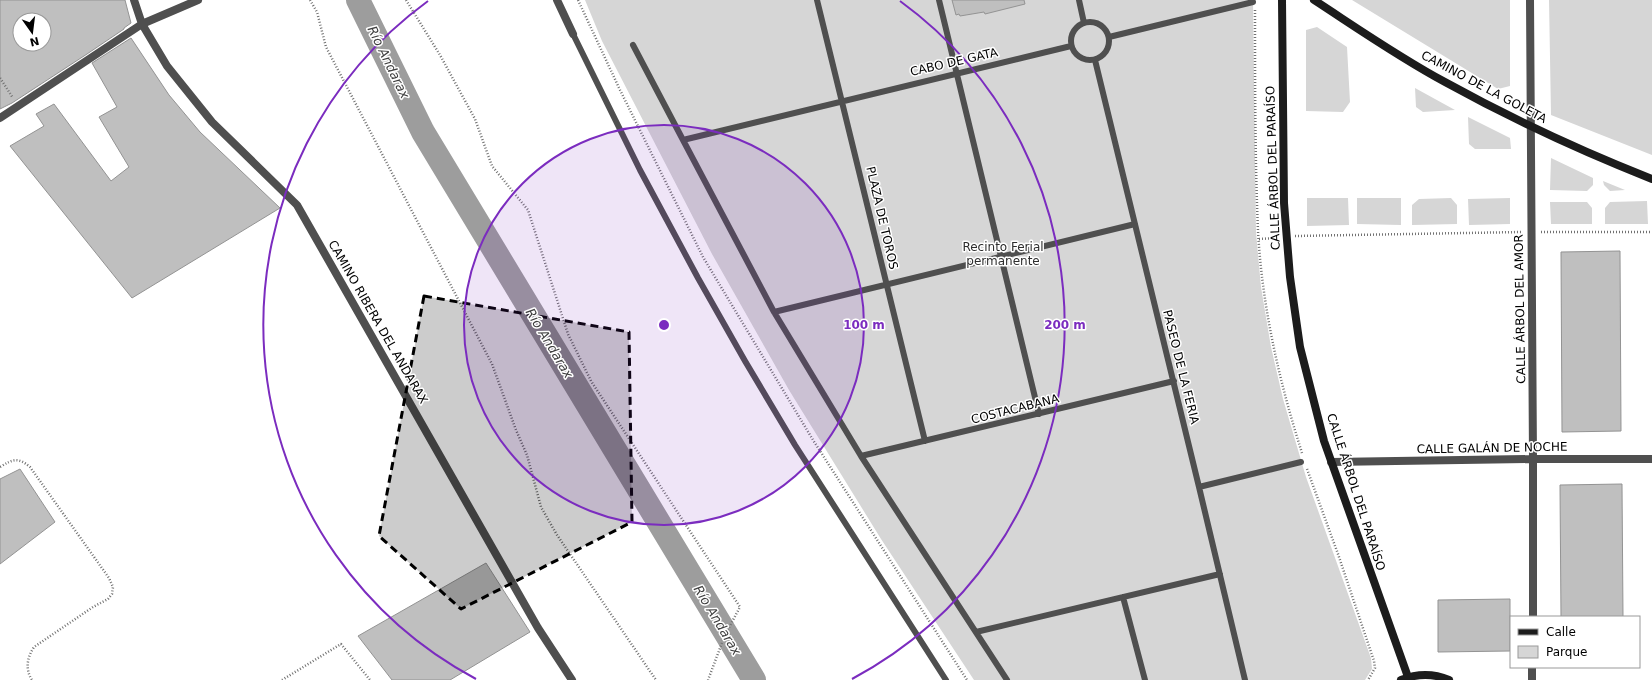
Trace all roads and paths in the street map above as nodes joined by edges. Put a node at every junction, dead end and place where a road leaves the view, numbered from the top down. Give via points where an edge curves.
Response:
1 (134, 0) edge
2 (198, 0) edge
3 (310, 0) edge
4 (406, 0) edge
5 (557, 0) edge
6 (578, 0) edge
7 (817, 0) edge
8 (938, 0) edge
9 (1079, 0) edge
10 (1282, 0) edge
11 (1314, 0) edge
12 (1530, 0) edge
13 (1253, 2) dead end
14 (1084, 22) junction
15 (142, 24) junction
16 (573, 34) joint
17 (1109, 37) junction
18 (633, 45) dead end
19 (1071, 46) junction
20 (1095, 60) junction
21 (956, 73) junction
22 (0, 78) edge
23 (843, 101) junction
24 (18, 106) junction
25 (0, 118) edge
26 (1530, 125) junction
27 (683, 140) junction
28 (1652, 179) edge
29 (1135, 224) junction
30 (1526, 232) dead end
31 (1540, 232) dead end
32 (1652, 232) edge
33 (1299, 236) dead end
34 (1272, 238) dead end
35 (1259, 239) dead end
36 (1001, 257) junction
37 (886, 285) junction
38 (774, 312) junction
39 (1174, 381) junction
40 (1040, 414) junction
41 (925, 441) junction
42 (861, 456) junction
43 (1534, 458) junction
44 (1652, 459) edge
45 (1301, 462) dead end
46 (1331, 462) junction
47 (0, 467) edge
48 (1199, 487) junction
49 (1220, 574) junction
50 (1123, 597) junction
51 (1533, 616) edge
52 (976, 632) junction
53 (1532, 668) edge
54 (1405, 679) edge
55 (32, 680) edge
56 (282, 680) edge
57 (370, 680) edge
58 (572, 680) edge
59 (656, 680) edge
60 (708, 680) edge
61 (946, 680) edge
62 (967, 680) edge
63 (1008, 680) edge
64 (1145, 680) edge
65 (1245, 680) edge
66 (1449, 680) edge
67 (1532, 680) edge

1 - 15 street, CAMINO RIBERA DEL ANDARAX
2 - 15 street
3 - 59 path via 317,12 326,47 492,364 527,455 541,507
4 - 60 path via 475,119 492,166 528,210 568,334 590,381 740,607
5 - 16 street
6 - 62 path via 703,257 813,440
7 - 23 lane, PLAZA DE TOROS
8 - 21 lane
9 - 14 lane
10 - 46 street, CALLE ÁRBOL DEL PARAÍSO via 1284,203 1289,270 1300,347
11 - 26 street, CAMINO DE LA GOLETA via 1396,54
12 - 26 street, CALLE ÁRBOL DEL AMOR
13 - 17 lane
14 - 17 lane via 1100,24
14 - 19 lane via 1072,32
15 - 24 street
15 - 58 street, CAMINO RIBERA DEL ANDARAX via 167,66 212,122 297,205 534,621
16 - 61 lane via 640,170 741,354 795,445
17 - 20 lane via 1106,52
18 - 27 lane
19 - 20 lane via 1081,58
19 - 21 lane, CABO DE GATA
20 - 29 lane, PASEO DE LA FERIA
21 - 23 lane, CABO DE GATA
21 - 36 lane
22 - 24 path
23 - 27 lane, CABO DE GATA
23 - 37 lane, PLAZA DE TOROS
24 - 25 street
26 - 28 street, CAMINO DE LA GOLETA
26 - 43 street, CALLE ÁRBOL DEL AMOR
27 - 38 lane
29 - 36 lane
29 - 39 lane, PASEO DE LA FERIA
30 - 33 path
31 - 32 path
34 - 35 path
36 - 37 lane
36 - 40 lane
37 - 38 lane
37 - 41 lane, PLAZA DE TOROS
38 - 42 lane
39 - 40 lane, COSTACABANA
39 - 48 lane, PASEO DE LA FERIA
40 - 41 lane, COSTACABANA
41 - 42 lane, COSTACABANA
42 - 52 lane
43 - 44 street, CALLE GALÁN DE NOCHE
43 - 46 street, CALLE GALÁN DE NOCHE
43 - 51 street, CALLE ÁRBOL DEL AMOR
45 - 48 lane
46 - 54 street, CALLE ÁRBOL DEL PARAÍSO
47 - 55 path via 15,460 23,461 30,467 113,587 108,599 34,647 28,655
48 - 49 lane, PASEO DE LA FERIA
49 - 50 lane
49 - 65 lane, PASEO DE LA FERIA
50 - 52 lane
50 - 64 lane
52 - 63 lane
53 - 67 street
54 - 66 street via 1429,674
56 - 57 path via 341,644

